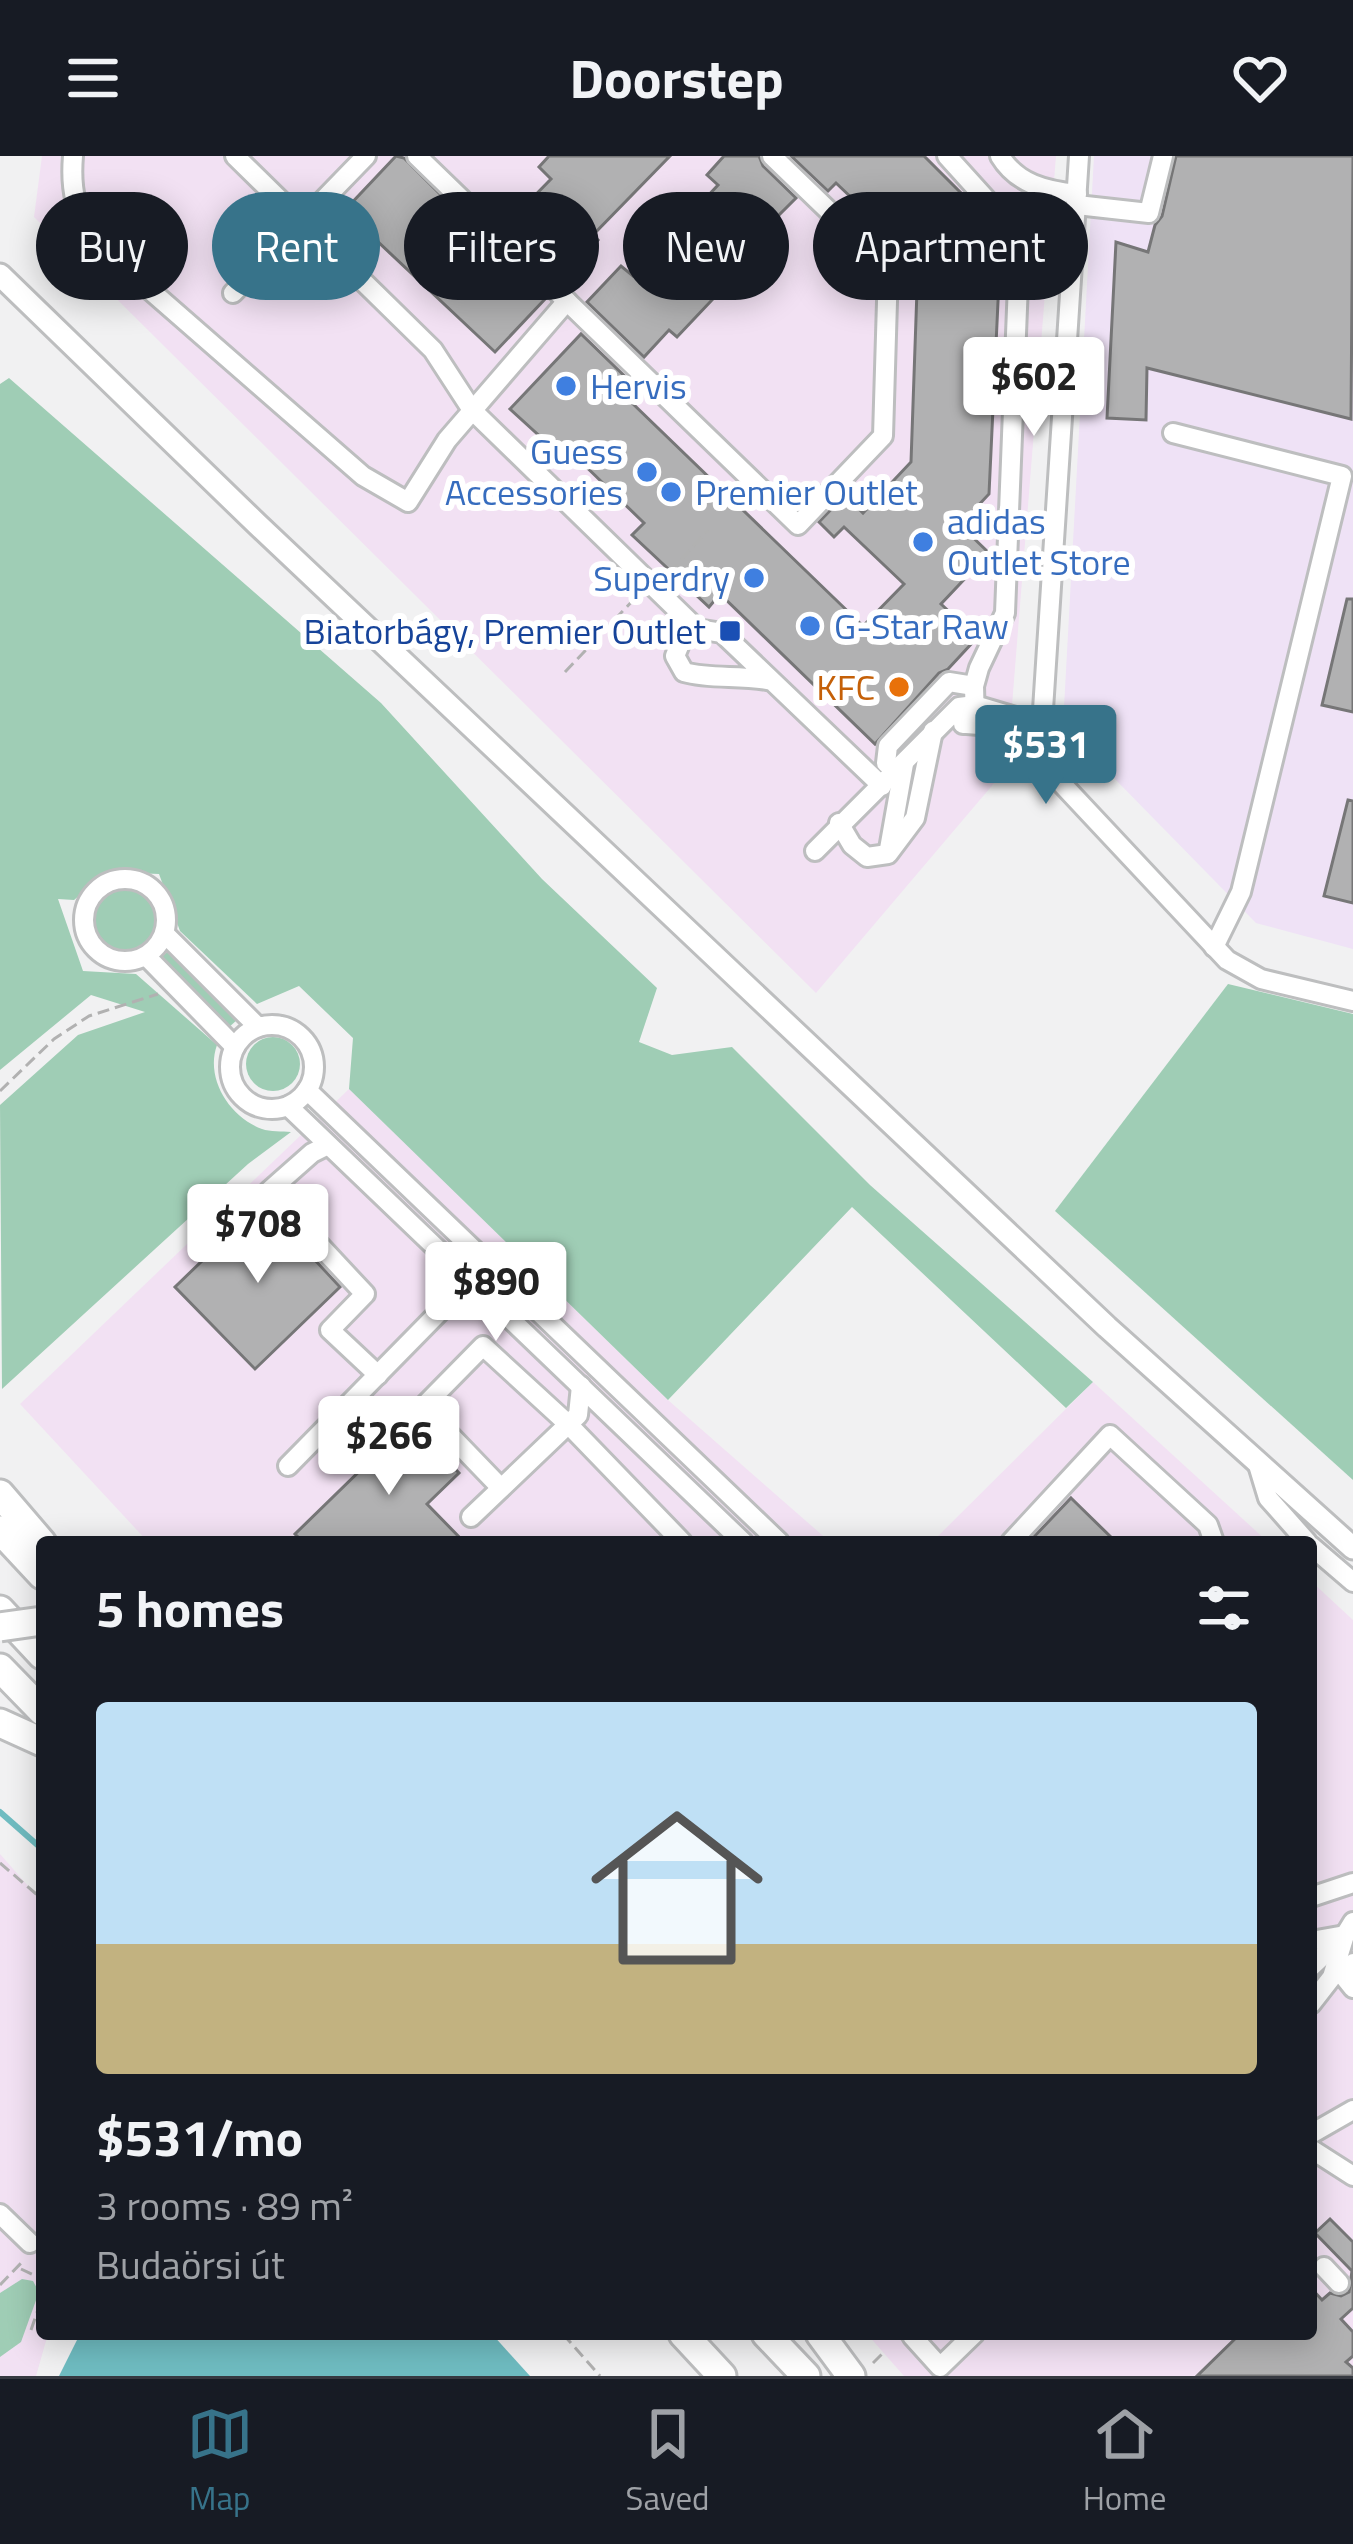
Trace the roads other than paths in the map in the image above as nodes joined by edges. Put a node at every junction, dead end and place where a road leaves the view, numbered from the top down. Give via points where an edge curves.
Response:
1 (73, 156) edge
2 (235, 156) edge
3 (367, 156) edge
4 (417, 156) edge
5 (772, 156) edge
6 (947, 156) edge
7 (1000, 156) edge
8 (1078, 156) edge
9 (1163, 156) edge
10 (272, 192) edge
11 (332, 192) edge
12 (1052, 192) edge
13 (1077, 192) edge
14 (1088, 202) edge
15 (0, 275) edge
16 (380, 297) edge
17 (1070, 300) edge
18 (567, 301) junction
19 (472, 410) junction
20 (1173, 433) dead end
21 (698, 629) junction
22 (772, 681) junction
23 (975, 705) junction
24 (1042, 725) junction
25 (933, 731) junction
26 (1051, 760) junction
27 (894, 773) junction
28 (839, 824) junction
29 (815, 851) dead end
30 (889, 854) junction
31 (165, 934) junction
32 (1214, 947) junction
33 (146, 956) junction
34 (1353, 1001) edge
35 (258, 1027) junction
36 (235, 1047) junction
37 (307, 1090) junction
38 (288, 1106) junction
39 (328, 1145) junction
40 (447, 1259) junction
41 (454, 1297) junction
42 (497, 1307) junction
43 (378, 1375) junction
44 (581, 1386) junction
45 (612, 1416) junction
46 (573, 1420) junction
47 (1258, 1465) junction
48 (288, 1466) dead end
49 (502, 1488) junction
50 (0, 1494) edge
51 (471, 1517) dead end
52 (0, 1531) edge
53 (677, 1536) edge
54 (736, 1536) edge
55 (773, 1536) edge
56 (1017, 1536) edge
57 (1212, 1536) edge
58 (1302, 1536) edge
59 (36, 1537) edge
60 (1353, 1548) edge
61 (1317, 1551) edge
62 (36, 1569) edge
63 (1353, 1582) edge
64 (0, 1610) edge
65 (36, 1622) edge
66 (0, 1628) edge
67 (36, 1649) edge
68 (0, 1668) edge
69 (36, 1706) edge
70 (0, 1723) edge
71 (36, 1739) edge
72 (1353, 1883) edge
73 (1317, 1895) edge
74 (1350, 1927) edge
75 (1317, 1939) edge
76 (1317, 1961) edge
77 (1353, 1963) edge
78 (1353, 1988) edge
79 (1317, 1997) edge
80 (1347, 2114) edge
81 (1317, 2118) edge
82 (1317, 2131) edge
83 (1317, 2153) edge
84 (1353, 2176) edge
85 (0, 2214) edge
86 (30, 2242) road end
87 (1324, 2267) dead end
88 (1340, 2283) dead end
89 (688, 2340) edge
90 (772, 2340) edge
91 (827, 2340) edge
92 (916, 2340) edge
93 (968, 2340) edge
94 (861, 2370) edge
95 (722, 2376) edge
96 (806, 2376) edge

1 - 19 street via 77,214 95,242 389,493 409,502
2 - 10 street
3 - 11 street
4 - 18 street
5 - 18 street via 888,268 883,436 798,525
6 - 23 street via 1013,230 1019,258 1004,613
7 - 12 street via 1016,176
8 - 13 street
9 - 14 street via 1149,214
15 - 47 main road
16 - 19 street via 434,350
17 - 24 street
18 - 19 street
19 - 21 street
20 - 32 street via 1342,476 1241,892
21 - 22 street via 722,633
21 - 22 street via 675,656 684,672
22 - 27 street
23 - 24 street
23 - 25 street via 959,707
23 - 26 street
23 - 27 street via 949,682 888,746
24 - 26 street
25 - 27 street
25 - 30 street via 915,818
26 - 32 street via 1093,822
27 - 28 street
27 - 30 street
28 - 29 street
28 - 30 street via 867,856
31 - 33 street
31 - 33 street via 166,915 152,889 127,879 100,887 84,917 91,944 109,959
31 - 35 street
32 - 34 street via 1261,979
33 - 36 street
35 - 36 street
35 - 37 street via 284,1027 304,1040 314,1071
36 - 38 street via 230,1074 238,1093 267,1108
37 - 38 street
37 - 55 street
38 - 39 street
39 - 40 street
39 - 43 street via 269,1191 365,1294 330,1330
40 - 41 street
40 - 42 street
41 - 42 street
41 - 43 street
42 - 44 street
43 - 48 street
44 - 45 street
44 - 46 street
45 - 46 street
45 - 54 street
46 - 49 street
46 - 49 street via 483,1346 423,1407
46 - 53 street
47 - 58 street via 1268,1498
47 - 60 main road
49 - 51 street
50 - 59 highway
52 - 62 highway
56 - 57 street via 1110,1436
61 - 63 street
64 - 67 highway
65 - 66 highway, bridge
68 - 69 highway
70 - 71 highway
72 - 73 street
74 - 75 street
74 - 76 street
74 - 79 street
77 - 78 street via 1346,1978
80 - 81 street
80 - 82 street
83 - 84 street
85 - 86 street
87 - 88 street
89 - 95 highway
90 - 96 highway
91 - 94 highway
92 - 93 street via 940,2367

